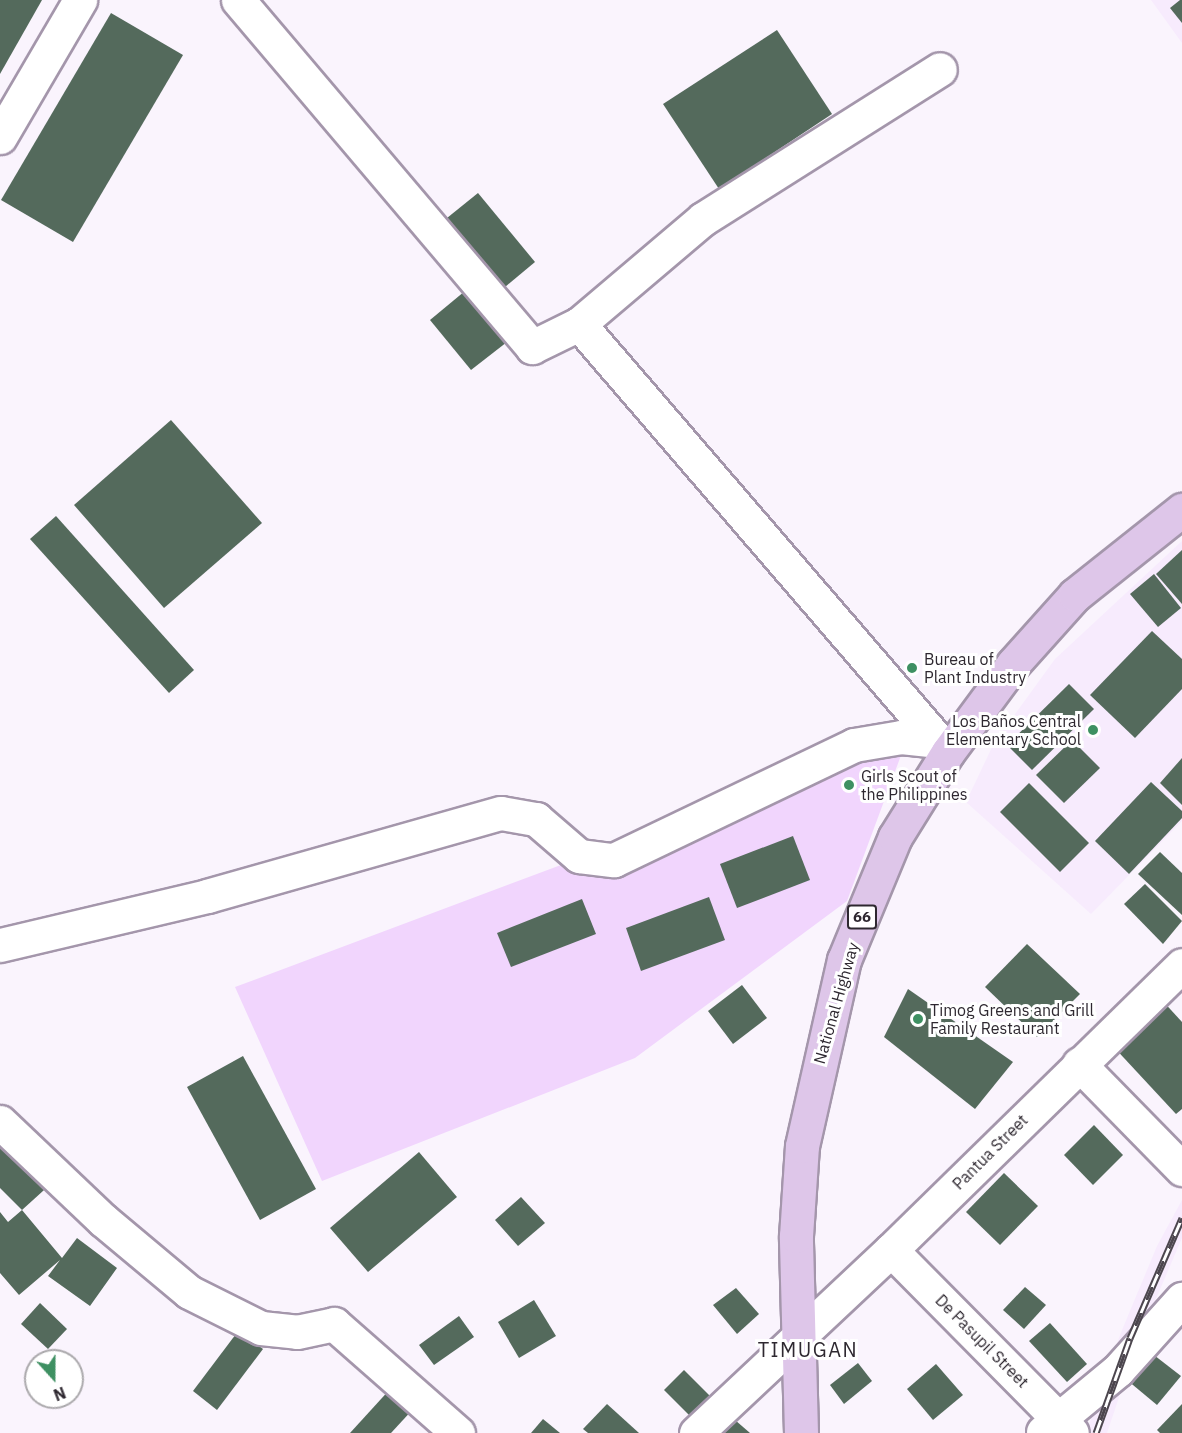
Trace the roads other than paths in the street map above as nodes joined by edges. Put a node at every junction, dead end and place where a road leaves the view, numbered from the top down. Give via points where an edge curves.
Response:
1 (80, 0) edge
2 (238, 0) edge
3 (940, 69) dead end
4 (0, 137) edge
5 (579, 324) junction
6 (1182, 510) edge
7 (943, 747) junction
8 (0, 945) edge
9 (1182, 965) edge
10 (1079, 1064) junction
11 (0, 1122) edge
12 (1182, 1169) edge
13 (891, 1250) junction
14 (1182, 1299) edge
15 (797, 1337) junction
16 (1057, 1427) edge
17 (458, 1433) edge
18 (696, 1433) edge
19 (801, 1433) edge

1 - 4 street
2 - 5 street via 532,347
3 - 5 street via 703,219
5 - 7 street
6 - 7 main road, National Highway / 66 via 1076,595
7 - 8 street via 901,737 854,745 614,860 579,856 536,819 501,813 207,896
7 - 15 main road, National Highway / 66 via 895,837 844,960 802,1146 796,1236
9 - 10 street, Pantua Street
10 - 12 street
10 - 13 street, Pantua Street
11 - 17 street via 103,1220 189,1293 261,1328 297,1332 334,1324
13 - 15 street, Pantua Street
13 - 16 street, De Pasupil Street
14 - 16 street via 1118,1370
15 - 18 street, Pantua Street
15 - 19 main road, National Highway / 66

